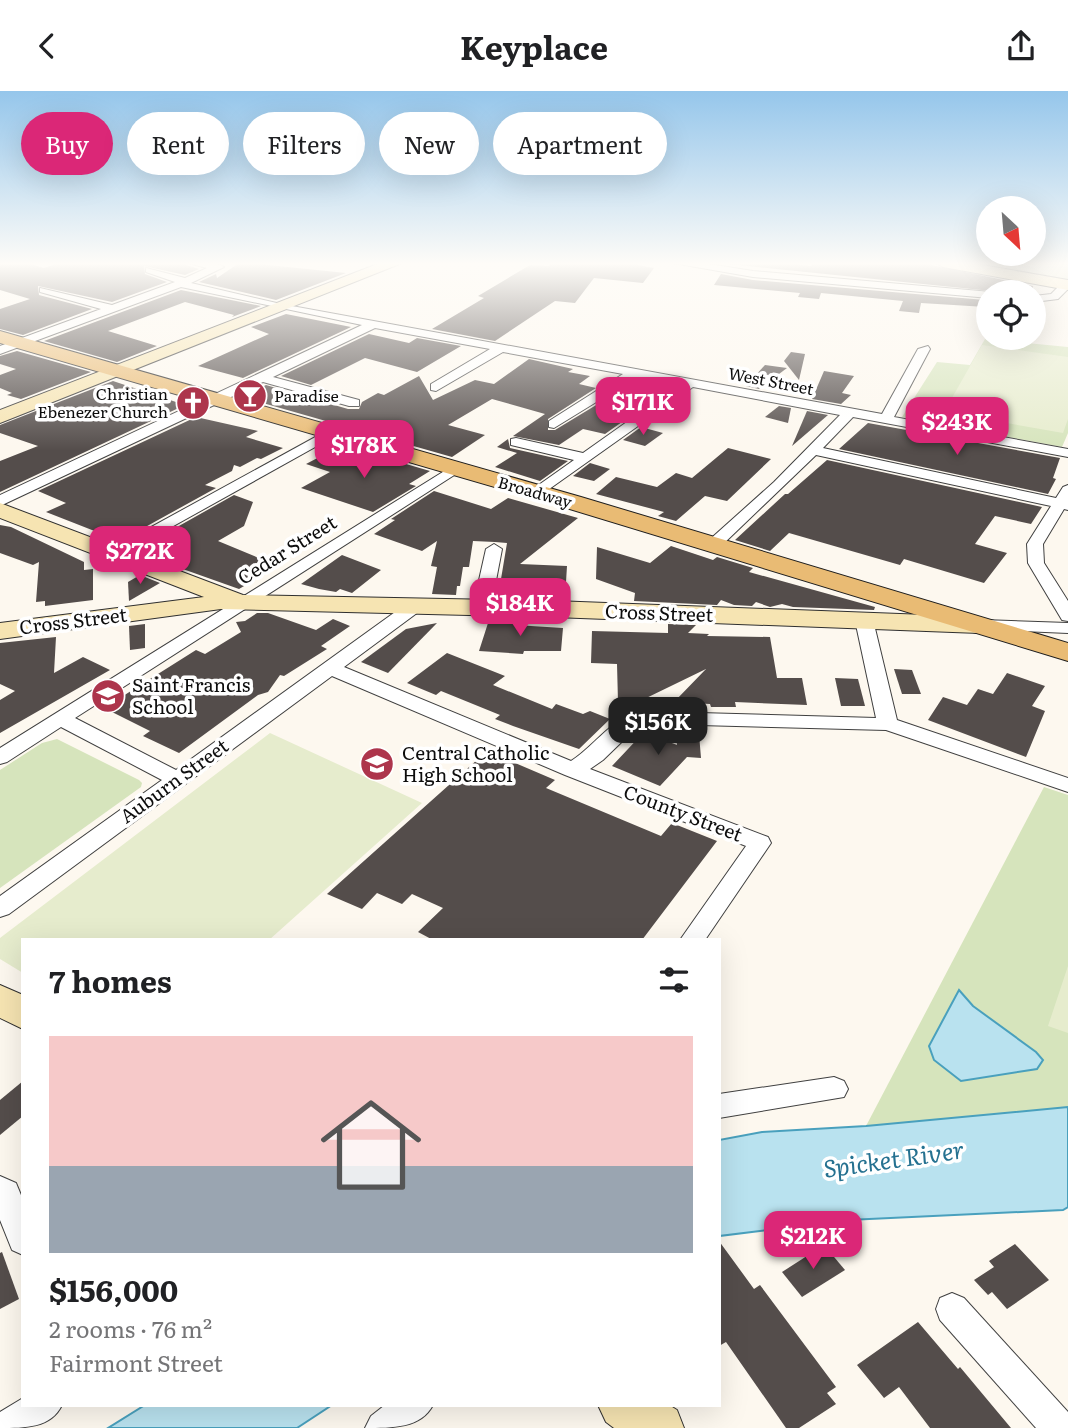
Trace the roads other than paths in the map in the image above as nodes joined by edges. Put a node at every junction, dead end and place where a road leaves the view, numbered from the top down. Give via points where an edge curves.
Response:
1 (62, 325) edge
2 (233, 325) edge
3 (371, 325) edge
4 (381, 325) edge
5 (6, 343) edge
6 (501, 348) junction
7 (924, 349) dead end
8 (115, 371) junction
9 (634, 373) junction
10 (264, 378) junction
11 (690, 383) junction
12 (436, 387) dead end
13 (215, 400) junction
14 (354, 403) dead end
15 (849, 413) junction
16 (0, 417) edge
17 (886, 419) junction
18 (554, 424) dead end
19 (330, 433) junction
20 (516, 442) dead end
21 (814, 450) junction
22 (1068, 453) edge
23 (585, 458) junction
24 (454, 469) junction
25 (538, 492) junction
26 (1065, 500) edge
27 (0, 501) edge
28 (0, 510) edge
29 (713, 545) junction
30 (494, 549) dead end
31 (110, 554) junction
32 (243, 603) junction
33 (415, 606) junction
34 (482, 607) junction
35 (1068, 615) edge
36 (864, 620) junction
37 (979, 625) junction
38 (1068, 628) edge
39 (0, 631) edge
40 (1068, 652) edge
41 (330, 668) junction
42 (61, 719) junction
43 (888, 724) junction
44 (0, 757) edge
45 (573, 770) junction
46 (177, 779) junction
47 (1068, 785) edge
48 (0, 908) edge
49 (693, 938) edge
50 (0, 999) edge
51 (21, 1013) edge
52 (834, 1090) dead end
53 (721, 1106) edge
54 (0, 1190) edge
55 (21, 1235) edge
56 (953, 1309) dead end
57 (43, 1407) edge
58 (413, 1407) edge
59 (626, 1407) edge
60 (6, 1428) edge
61 (383, 1428) edge
62 (659, 1428) edge
63 (1059, 1428) edge

1 - 5 street
2 - 8 street
3 - 10 street
4 - 6 street, West Street
5 - 8 main road, Broadway
6 - 9 street, West Street
6 - 12 street
7 - 17 street
8 - 13 main road, Broadway
8 - 16 street
9 - 11 street, West Street
9 - 18 street
10 - 13 street
10 - 14 street
11 - 15 street, West Street
11 - 23 street
13 - 19 main road, Broadway
13 - 27 street
15 - 17 street, West Street
15 - 21 street
17 - 22 street, West Street
19 - 24 main road, Broadway
19 - 31 street
20 - 23 street
21 - 26 street
21 - 29 street
23 - 25 street
24 - 25 main road, Broadway
24 - 32 street, Cedar Street
25 - 29 main road, Broadway
26 - 35 street via 1035,544 1036,563
28 - 31 street
29 - 37 main road, Broadway
30 - 34 street
31 - 32 street
32 - 33 street, Cross Street
32 - 39 street, Cross Street via 221,602
32 - 42 street, Cedar Street
33 - 34 street, Cross Street
33 - 41 street, Auburn Street
34 - 36 street, Cross Street
36 - 37 street, Cross Street
36 - 43 street
37 - 38 street, Cross Street
37 - 40 main road, Broadway
41 - 45 street
41 - 46 street, Auburn Street
42 - 44 street, Cedar Street
42 - 46 street
43 - 45 street via 699,719 631,722
43 - 47 street
45 - 49 street, County Street via 760,843
46 - 48 street, Auburn Street
50 - 51 street
52 - 53 street
54 - 55 street
56 - 63 street
57 - 60 street
58 - 61 street
59 - 62 street

